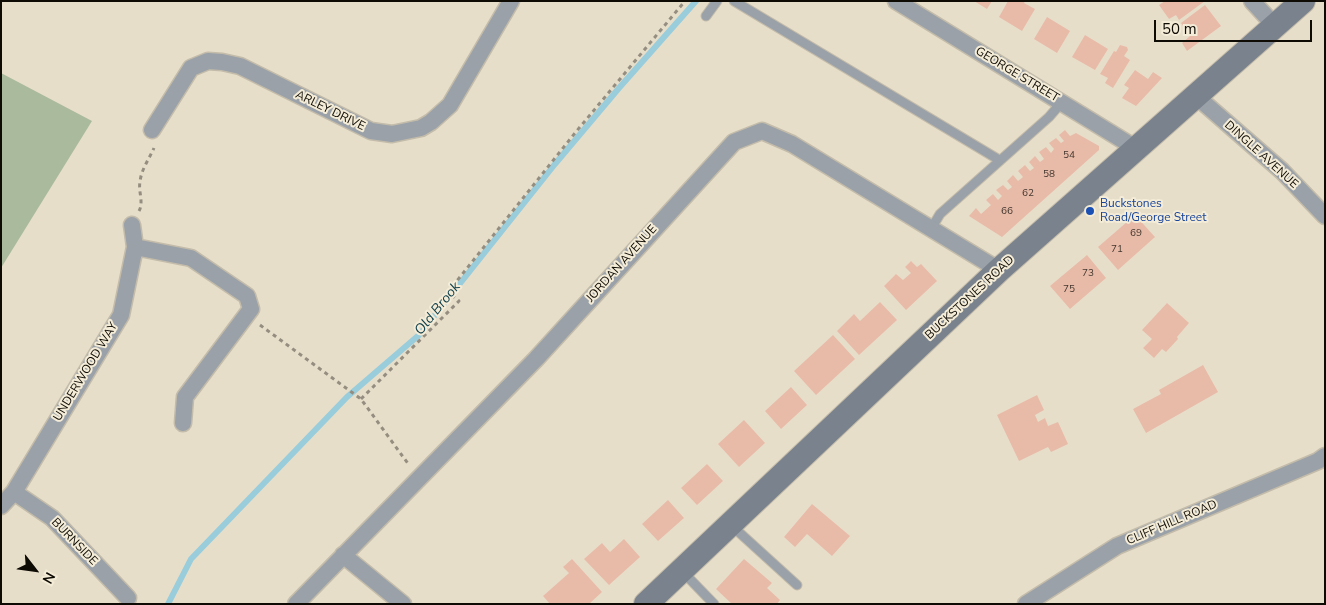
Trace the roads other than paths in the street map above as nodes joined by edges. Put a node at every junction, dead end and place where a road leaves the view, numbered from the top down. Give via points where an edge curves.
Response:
1 (510, 1) edge
2 (717, 1) edge
3 (734, 1) edge
4 (896, 1) edge
5 (1252, 1) edge
6 (1302, 1) edge
7 (706, 16) dead end
8 (1275, 26) junction
9 (1196, 96) junction
10 (1062, 102) junction
11 (152, 130) road end
12 (1137, 149) junction
13 (999, 161) junction
14 (1325, 216) edge
15 (132, 224) road end
16 (931, 228) junction
17 (135, 247) junction
18 (1000, 270) junction
19 (183, 423) dead end
20 (1325, 456) edge
21 (14, 492) junction
22 (1, 506) edge
23 (731, 525) junction
24 (343, 555) junction
25 (682, 570) junction
26 (797, 585) dead end
27 (128, 598) dead end
28 (296, 604) edge
29 (403, 604) edge
30 (646, 604) edge
31 (714, 604) edge
32 (1026, 604) edge

1 - 11 street, ARLEY DRIVE via 450,105 421,128 392,134 371,131 240,66 208,61 191,68
2 - 7 lane
3 - 13 lane
4 - 10 street, GEORGE STREET
5 - 8 street
6 - 8 main road, BUCKSTONES ROAD
8 - 9 main road, BUCKSTONES ROAD
9 - 12 main road, BUCKSTONES ROAD
9 - 14 street, DINGLE AVENUE via 1282,171
10 - 12 street, GEORGE STREET
10 - 13 lane
12 - 18 main road, BUCKSTONES ROAD
13 - 16 lane via 940,214
15 - 17 street, UNDERWOOD WAY
16 - 18 street, JORDAN AVENUE
16 - 24 street, JORDAN AVENUE via 792,144 762,131 734,142 536,359
17 - 19 street via 191,258 247,296 251,309 185,397
17 - 21 street, UNDERWOOD WAY via 121,314
18 - 23 main road, BUCKSTONES ROAD
20 - 32 street, CLIFF HILL ROAD via 1117,546
21 - 22 street, UNDERWOOD WAY
21 - 27 street, BURNSIDE via 52,518
23 - 25 main road, BUCKSTONES ROAD
23 - 26 lane
24 - 28 street, JORDAN AVENUE
24 - 29 street
25 - 30 main road, BUCKSTONES ROAD
25 - 31 lane

